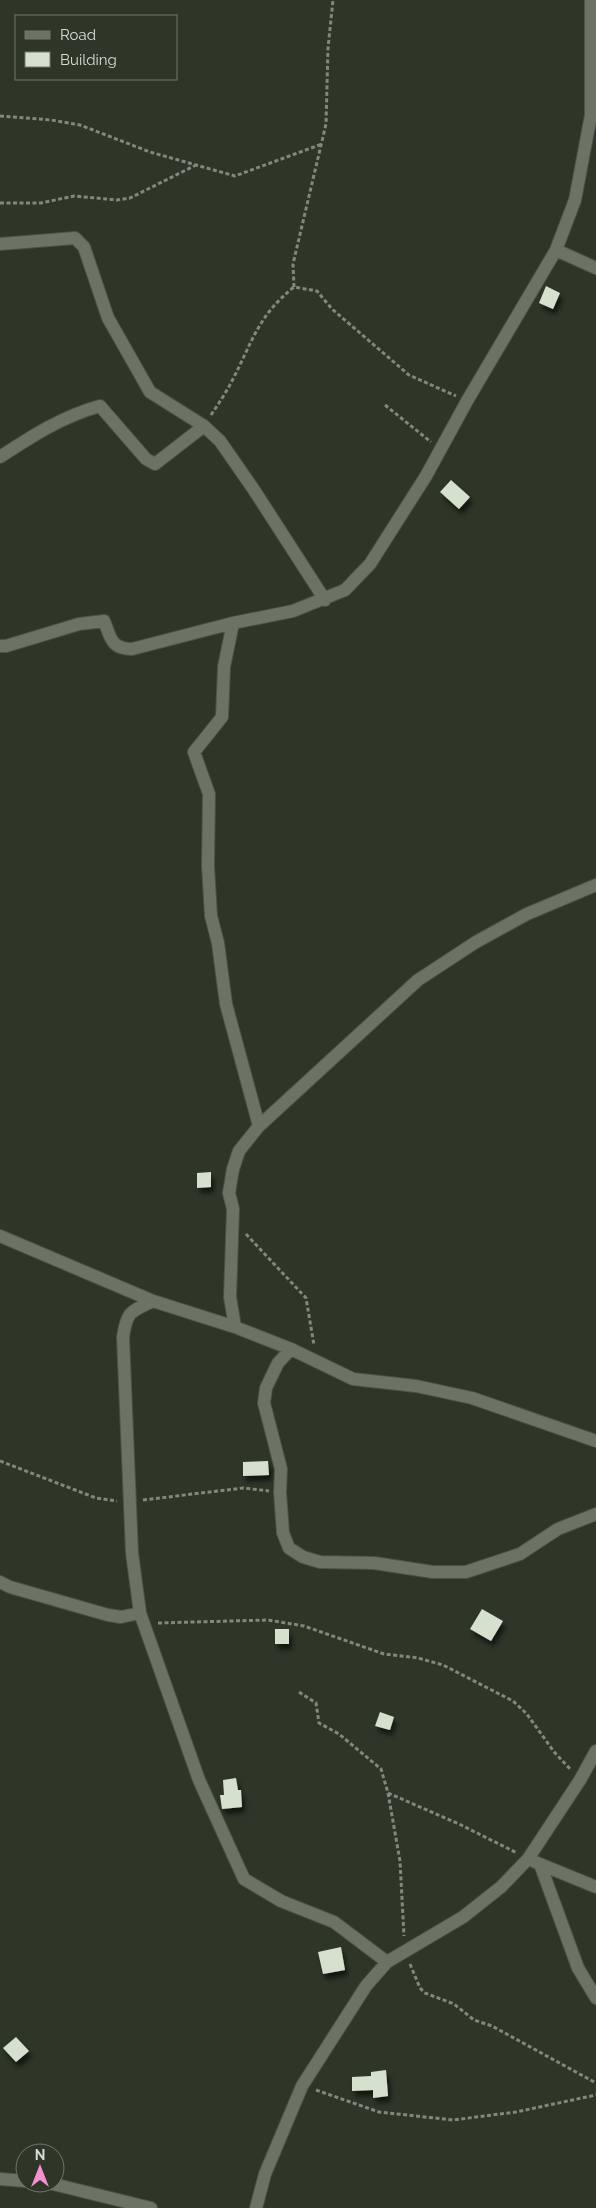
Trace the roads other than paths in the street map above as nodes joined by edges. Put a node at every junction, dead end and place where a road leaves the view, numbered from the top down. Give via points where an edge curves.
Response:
1 (591, 0) edge
2 (0, 244) edge
3 (556, 250) junction
4 (596, 268) edge
5 (204, 426) junction
6 (0, 457) edge
7 (325, 600) junction
8 (233, 623) junction
9 (0, 646) edge
10 (596, 885) edge
11 (259, 1126) junction
12 (2, 1240) edge
13 (153, 1301) junction
14 (235, 1327) junction
15 (291, 1349) junction
16 (596, 1441) edge
17 (596, 1514) edge
18 (0, 1582) edge
19 (142, 1618) junction
20 (596, 1751) edge
21 (534, 1862) junction
22 (596, 1887) edge
23 (387, 1962) junction
24 (596, 1998) edge
25 (0, 2179) edge
26 (15, 2180) edge
27 (65, 2187) edge
28 (151, 2208) edge
29 (256, 2208) edge

1 - 3 street via 591,115 574,200
2 - 5 street via 75,238 84,247 108,318 150,392
3 - 4 street
3 - 7 street via 404,512 370,564 345,590
5 - 6 street via 155,464 146,459 100,406 76,412
5 - 7 street via 220,441
7 - 8 street via 293,612
8 - 9 street via 132,649 121,649 113,643 104,621 79,624
8 - 11 street via 224,667 222,718 194,752 210,794 208,866 211,916 226,1004
10 - 11 street via 527,914 418,980
11 - 14 street via 239,1151 229,1193 233,1209 230,1297
12 - 13 street
13 - 14 street
13 - 19 street via 130,1312 125,1320 123,1337 132,1553
14 - 15 street
15 - 16 street via 353,1379 416,1386 472,1398
15 - 17 street via 278,1363 266,1388 264,1403 281,1469 283,1533 289,1548 303,1556 320,1562 374,1563 434,1572 466,1572 520,1554 558,1529
18 - 19 street via 10,1588 108,1615
19 - 23 street via 199,1780 244,1879 281,1901 334,1922
20 - 21 street
21 - 22 street
21 - 23 street via 462,1916
21 - 24 street via 578,1968
23 - 29 street via 366,1986 302,2086 265,2174
25 - 26 street
27 - 28 street

